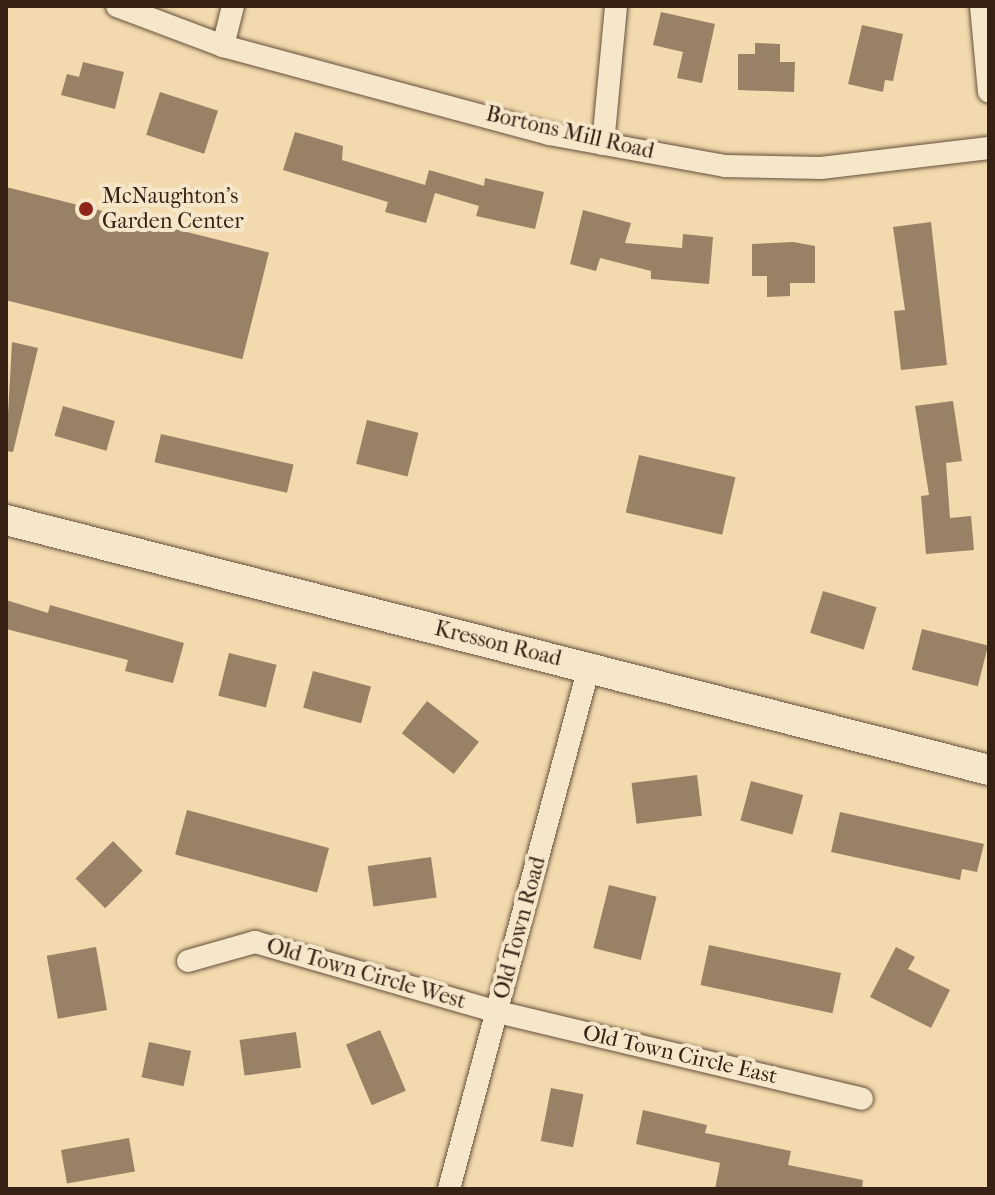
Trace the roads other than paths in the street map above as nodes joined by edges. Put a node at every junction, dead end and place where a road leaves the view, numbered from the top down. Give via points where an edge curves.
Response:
1 (117, 6) edge
2 (233, 6) edge
3 (616, 6) edge
4 (981, 6) edge
5 (223, 46) junction
6 (989, 92) edge
7 (603, 144) junction
8 (989, 148) edge
9 (6, 520) edge
10 (589, 667) junction
11 (989, 770) edge
12 (188, 961) dead end
13 (498, 1012) junction
14 (862, 1099) dead end
15 (449, 1189) edge

1 - 5 street, Bortons Mill Road
2 - 5 street
3 - 7 street
4 - 6 street
5 - 7 street, Bortons Mill Road
7 - 8 street, Bortons Mill Road via 725,166 821,168
9 - 10 street, Kresson Road
10 - 11 street, Kresson Road
10 - 13 street, Old Town Road
12 - 13 street, Old Town Circle West via 255,942
13 - 14 street, Old Town Circle East
13 - 15 street, Old Town Road

